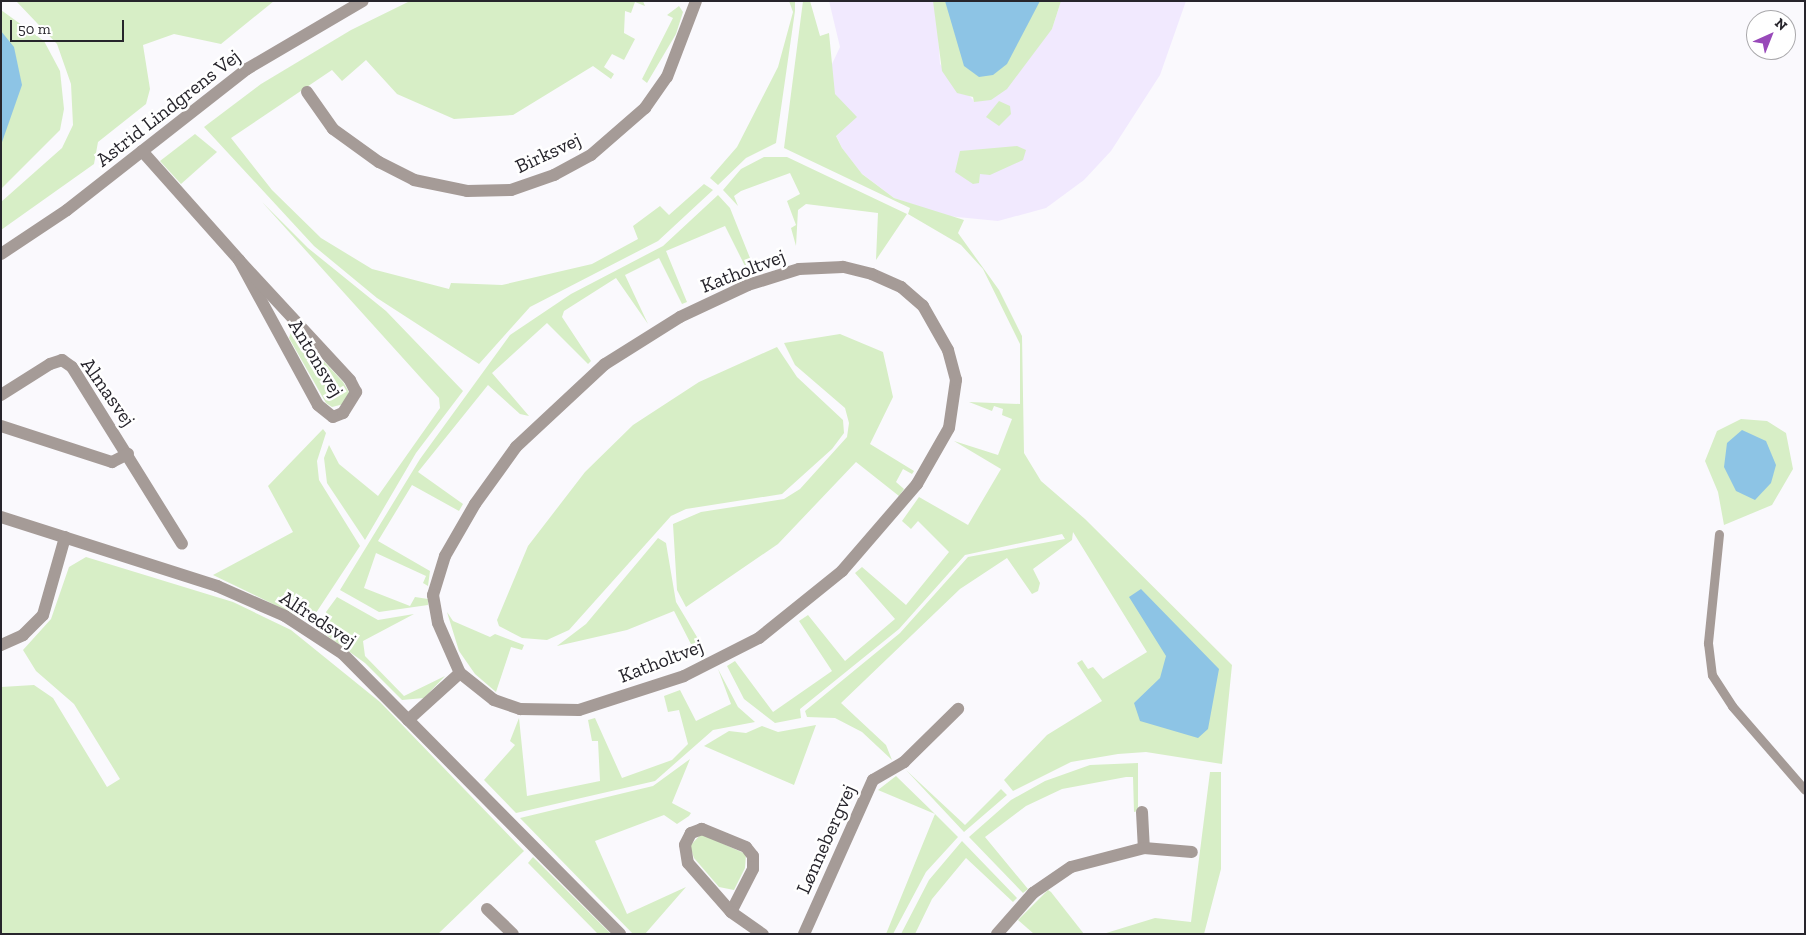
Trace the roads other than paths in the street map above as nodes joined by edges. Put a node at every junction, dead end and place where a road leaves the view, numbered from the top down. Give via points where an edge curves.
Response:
1 (363, 1) edge
2 (696, 1) edge
3 (307, 92) dead end
4 (142, 151) junction
5 (1, 254) edge
6 (239, 260) junction
7 (1, 395) edge
8 (1, 426) edge
9 (128, 454) junction
10 (1, 517) edge
11 (1719, 534) dead end
12 (65, 537) junction
13 (182, 544) dead end
14 (1, 645) edge
15 (460, 673) junction
16 (958, 709) dead end
17 (408, 720) junction
18 (1805, 790) edge
19 (1142, 812) dead end
20 (1144, 848) junction
21 (1192, 852) dead end
22 (487, 909) dead end
23 (731, 912) junction
24 (513, 934) edge
25 (620, 934) edge
26 (763, 934) edge
27 (804, 934) edge
28 (996, 934) edge

1 - 4 street, Astrid Lindgrens Vej via 247,69
2 - 3 street, Birksvej via 667,77 645,108 590,155 554,175 511,190 467,191 405,175 379,162 333,129
4 - 5 street, Astrid Lindgrens Vej
4 - 6 street, Antonsvej
6 - 6 street, Antonsvej via 350,380 356,392 343,413 333,417 318,405
7 - 9 street, Almasvej via 62,360 72,367
8 - 9 street, Almasvej via 112,462
9 - 13 street, Almasvej
10 - 12 street, Alfredsvej
11 - 18 lane via 1708,643 1712,675 1732,706
12 - 14 street via 43,615 23,636
12 - 17 street, Alfredsvej via 218,586 285,616 343,654
15 - 15 street, Katholtvej via 494,700 520,709 579,710 684,676 759,638 842,571 917,484 949,428 956,380 944,342 923,306 901,287 872,274 843,266 799,269 748,285 680,316 605,364 516,447 475,504 445,556 433,595 438,624
15 - 17 street
16 - 27 street, Lønnebergvej via 904,762 873,780
17 - 25 street, Alfredsvej
19 - 20 street
20 - 21 street
20 - 28 street via 1071,867 1028,897
22 - 24 street
23 - 23 street via 753,869 753,856 746,847 702,830 691,833 685,845 688,863
23 - 26 street

